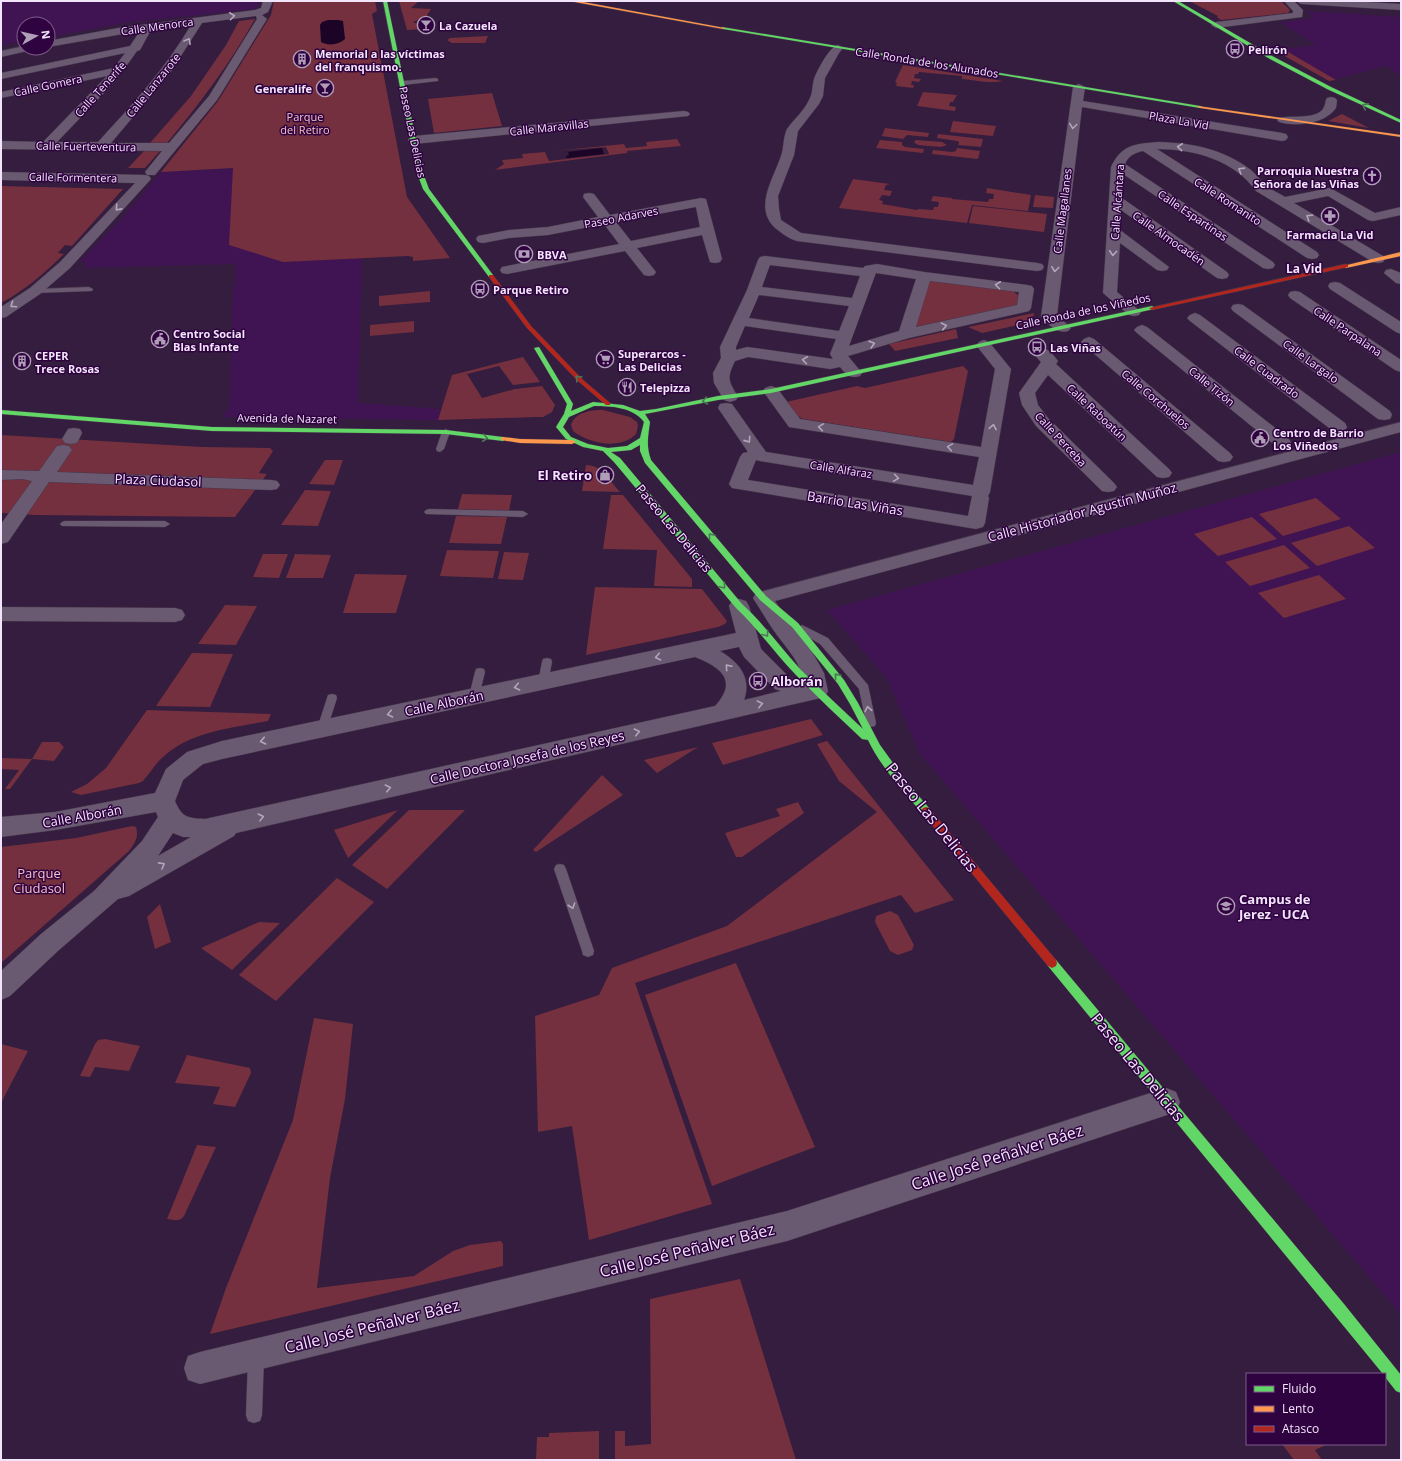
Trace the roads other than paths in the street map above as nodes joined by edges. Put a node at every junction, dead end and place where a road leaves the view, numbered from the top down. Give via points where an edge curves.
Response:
1 (385, 1) edge
2 (571, 1) edge
3 (1175, 1) edge
4 (1289, 1) edge
5 (1301, 1) edge
6 (1401, 7) edge
7 (264, 9) edge
8 (199, 20) junction
9 (1216, 25) junction
10 (148, 27) junction
11 (56, 43) edge
12 (136, 48) junction
13 (838, 48) junction
14 (16, 51) edge
15 (1, 54) edge
16 (1272, 58) junction
17 (118, 70) junction
18 (1, 76) edge
19 (436, 80) dead end
20 (403, 83) junction
21 (1078, 87) junction
22 (1, 95) edge
23 (1334, 101) joint
24 (1076, 102) junction
25 (684, 114) dead end
26 (1283, 120) junction
27 (1401, 122) edge
28 (1376, 123) dead end
29 (1338, 129) junction
30 (1401, 135) edge
31 (1282, 137) dead end
32 (414, 140) junction
33 (1388, 144) dead end
34 (1, 145) edge
35 (46, 146) junction
36 (101, 146) junction
37 (1145, 147) junction
38 (171, 148) junction
39 (1118, 165) junction
40 (148, 175) junction
41 (1, 176) edge
42 (589, 197) dead end
43 (1116, 200) junction
44 (1284, 201) junction
45 (1401, 211) edge
46 (607, 220) junction
47 (708, 230) junction
48 (1114, 232) junction
49 (483, 239) dead end
50 (628, 246) junction
51 (883, 248) junction
52 (1401, 254) edge
53 (1312, 255) dead end
54 (715, 259) dead end
55 (1378, 259) junction
56 (1268, 265) dead end
57 (1037, 267) dead end
58 (1162, 267) dead end
59 (507, 270) dead end
60 (872, 271) junction
61 (649, 272) dead end
62 (1222, 275) dead end
63 (924, 276) junction
64 (1335, 286) dead end
65 (89, 289) dead end
66 (754, 290) junction
67 (35, 291) junction
68 (1295, 295) dead end
69 (857, 303) junction
70 (1238, 308) dead end
71 (1134, 312) junction
72 (1, 314) edge
73 (1195, 318) dead end
74 (740, 321) junction
75 (528, 327) junction
76 (1063, 328) junction
77 (1401, 329) edge
78 (1142, 330) dead end
79 (906, 334) junction
80 (845, 336) junction
81 (1089, 342) dead end
82 (984, 345) junction
83 (1038, 351) dead end
84 (841, 357) junction
85 (729, 358) junction
86 (1047, 365) junction
87 (1401, 367) edge
88 (854, 373) junction
89 (771, 391) junction
90 (608, 404) junction
91 (725, 405) junction
92 (1, 412) edge
93 (638, 412) junction
94 (1384, 415) dead end
95 (565, 416) junction
96 (552, 425) dead end
97 (1339, 427) dead end
98 (1401, 427) edge
99 (488, 428) dead end
100 (446, 432) junction
101 (648, 434) junction
102 (69, 441) dead end
103 (572, 442) junction
104 (1282, 442) dead end
105 (440, 449) dead end
106 (606, 451) junction
107 (988, 453) junction
108 (749, 457) dead end
109 (1224, 457) dead end
110 (1163, 473) dead end
111 (23, 475) edge
112 (271, 484) dead end
113 (1108, 488) dead end
114 (980, 495) junction
115 (429, 512) dead end
116 (523, 514) dead end
117 (65, 524) dead end
118 (165, 524) dead end
119 (1, 538) edge
120 (763, 598) junction
121 (740, 606) junction
122 (1, 614) edge
123 (175, 615) dead end
124 (795, 625) junction
125 (748, 638) junction
126 (696, 649) junction
127 (480, 672) dead end
128 (817, 691) junction
129 (474, 696) junction
130 (332, 698) dead end
131 (722, 713) junction
132 (322, 729) junction
133 (876, 747) junction
134 (167, 810) junction
135 (237, 823) junction
136 (1, 827) edge
137 (560, 869) dead end
138 (103, 898) junction
139 (588, 951) dead end
140 (1, 988) edge
141 (1166, 1102) junction
142 (256, 1354) junction
143 (200, 1368) dead end
144 (1401, 1386) edge
145 (254, 1415) dead end

1 - 20 street, Paseo Las Delicias
2 - 13 street, Calle Ronda de los Alunados
3 - 9 street
4 - 9 street via 1298,10 1298,14
5 - 6 street
8 -> 7 street, Calle Menorca via 257,13
7 - 38 street via 262,19 213,98
8 - 10 street, Calle Menorca
36 -> 8 street, Calle Lanzarote via 151,90 183,48
9 - 16 street
10 - 11 street, Calle Menorca
10 - 12 street, Calle Tenerife
12 - 17 street, Calle Tenerife
12 - 18 street
13 - 21 street, Calle Ronda de los Alunados
13 - 51 street via 820,78 813,104 792,131 788,155 772,196 774,222 797,237
14 - 15 street
16 - 23 street
27 -> 16 street
17 - 22 street, Calle Gomera
17 - 35 street, Calle Tenerife
19 - 20 lane
20 - 32 street, Paseo Las Delicias
21 - 24 street, Calle Magallanes
21 - 26 street, Calle Ronda de los Alunados
23 - 26 street, Calle Ronda de los Alunados via 1322,115
24 - 31 street, Plaza La Vid
24 -> 76 street, Calle Magallanes via 1049,316
25 - 32 street, Calle Maravillas
26 - 29 street, Calle Ronda de los Alunados
28 - 30 street
29 - 30 street, Calle Ronda de los Alunados
29 - 33 street, Calle Ronda de los Alunados
32 - 75 street, Paseo Las Delicias via 420,173 426,189
34 - 35 street, Calle Fuerteventura
35 - 36 street, Calle Fuerteventura
36 - 38 street, Calle Fuerteventura
37 - 39 street, Calle Alcántara via 1127,152
44 -> 37 street, Calle Alcántara via 1261,188 1256,179 1218,156 1184,147
37 - 53 street, Calle Romanito
38 - 40 street
39 - 43 street, Calle Alcántara
39 - 56 street, Calle Espartinas
40 - 41 street, Calle Formentera
40 -> 67 street via 65,265
42 - 46 street
43 - 48 street, Calle Alcántara
43 - 62 street, Calle Almocadén
44 - 45 street via 1330,192 1373,217
55 -> 44 street
46 - 47 street, Paseo Adarves via 701,202
46 - 49 street, Paseo Adarves
46 - 50 street
47 - 50 street
47 - 54 street, Paseo Adarves
48 - 58 street
48 -> 71 street, Calle Alcántara via 1110,293
50 - 59 street
50 - 61 street
51 - 57 street
51 - 60 street
52 - 55 street, Calle Ronda de los Viñedos
55 - 71 street, Calle Ronda de los Viñedos
60 - 63 street
60 - 66 street, Calle Alfaraz via 765,260
60 - 69 street
63 - 79 street
79 -> 63 street via 1024,308 1028,289
64 - 77 street
65 - 67 lane
66 - 69 street
66 - 74 street, Calle Alfaraz
67 -> 72 street
68 - 87 street, Calle Parpalana
69 - 80 street
70 - 94 street, Calle Largalo
71 - 76 street, Calle Ronda de los Viñedos
73 - 97 street, Calle Cuadrado
74 - 80 street
74 - 85 street, Calle Alfaraz via 728,347
90 -> 75 street, Paseo Las Delicias via 582,382
75 - 95 street, Paseo Las Delicias via 532,339 570,404
76 - 82 street, Calle Ronda de los Viñedos
78 - 104 street, Calle Tizón
84 -> 79 street
80 - 84 street
81 - 109 street, Calle Corchuelos
82 - 88 street, Calle Ronda de los Viñedos
107 -> 82 street, Barrio Las Viñas via 1002,369
83 - 86 street, Calle Raboatún via 1050,361
84 -> 85 street via 830,364 747,352
84 - 88 street
85 - 91 street, Calle Alfaraz via 721,373
86 - 110 street, Calle Raboatún
86 - 113 street, Calle Perceba via 1027,393 1030,405 1042,422
88 - 89 street, Calle Ronda de los Viñedos
89 - 91 street, Calle Ronda de los Viñedos
107 -> 89 street via 795,423
90 - 93 street, Paseo Las Delicias
90 - 95 street, Paseo Las Delicias via 580,407
91 -> 93 street, Calle Ronda de los Viñedos
91 -> 114 street, Calle Alfaraz via 760,456
92 - 100 street, Avenida de Nazaret via 212,429
93 - 101 street, Paseo Las Delicias via 648,424
95 - 96 street
95 - 103 street, Paseo Las Delicias via 560,427 563,435
98 - 120 street, Calle Historiador Agustín Muñoz
99 - 100 street
100 -> 103 street, Avenida de Nazaret via 520,441
100 - 105 lane
101 - 106 street, Paseo Las Delicias via 634,446
120 -> 101 street, Paseo Las Delicias via 648,462 644,451
102 - 111 street
103 - 106 street, Paseo Las Delicias
106 -> 121 street, Paseo Las Delicias via 617,460
107 - 114 street, Barrio Las Viñas
108 - 114 street, Barrio Las Viñas via 738,484 976,523
111 - 112 street, Plaza Ciudasol
111 - 119 street
115 - 116 lane
117 - 118 lane
120 - 124 street, Paseo Las Delicias
120 - 128 street, Paseo Las Delicias via 804,655 813,673
121 - 125 street, Paseo Las Delicias
121 -> 128 street, Paseo Las Delicias via 750,614 777,649
122 - 123 street
133 -> 124 street, Paseo Las Delicias via 841,682
133 -> 124 lane via 864,688 824,640
125 - 126 street, Calle Alborán
125 - 128 street, Paseo Las Delicias via 751,652 783,684
126 -> 129 street, Calle Alborán via 545,672
131 -> 126 street via 734,699 737,687 734,674 715,656
127 - 129 lane
131 -> 128 street, Calle Doctora Josefa de los Reyes
128 - 133 street, Paseo Las Delicias
129 -> 132 street, Calle Alborán
130 - 132 lane
135 -> 131 street, Calle Doctora Josefa de los Reyes
132 -> 134 street, Calle Alborán via 195,758 174,775
133 - 141 street, Paseo Las Delicias via 903,784
134 - 135 street, Calle Doctora Josefa de los Reyes via 183,827 205,829
134 - 136 street, Calle Alborán
134 - 138 street, Calle Doctora Josefa de los Reyes via 150,848
138 -> 135 street, Calle Doctora Josefa de los Reyes
137 -> 139 lane
138 - 140 street, Calle Doctora Josefa de los Reyes via 50,942
141 - 142 street, Calle José Peñalver Báez via 787,1226
141 - 144 street, Paseo Las Delicias
142 - 143 street, Calle José Peñalver Báez
142 - 145 lane

